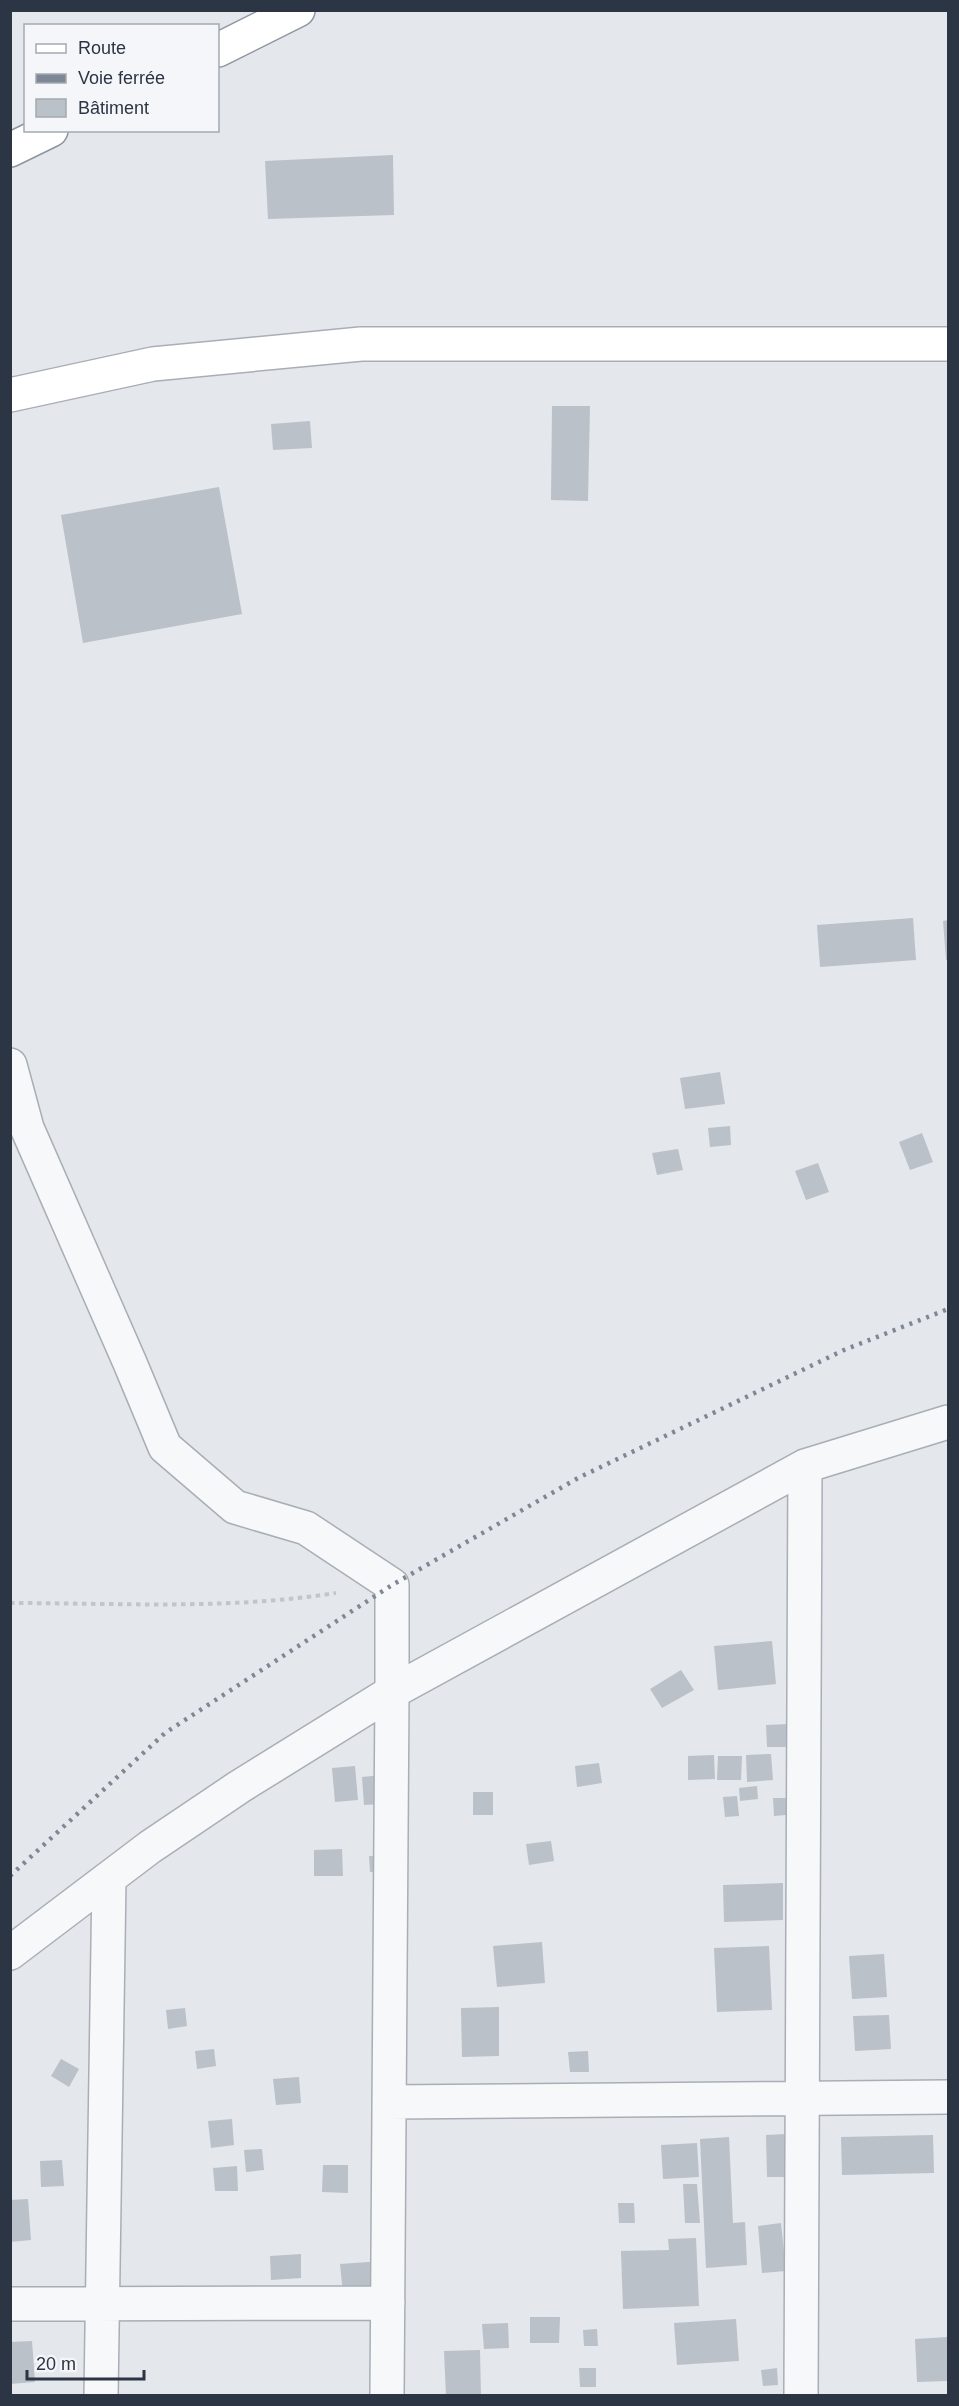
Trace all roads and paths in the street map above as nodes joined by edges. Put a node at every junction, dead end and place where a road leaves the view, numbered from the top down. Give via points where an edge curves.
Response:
1 (298, 10) edge
2 (219, 50) edge
3 (47, 132) edge
4 (10, 150) edge
5 (948, 344) edge
6 (10, 395) edge
7 (10, 1065) edge
8 (948, 1422) edge
9 (806, 1466) junction
10 (338, 1593) dead end
11 (10, 1603) edge
12 (392, 1692) junction
13 (109, 1879) junction
14 (10, 1953) edge
15 (802, 2097) junction
16 (948, 2097) edge
17 (389, 2102) junction
18 (388, 2303) junction
19 (10, 2304) edge
20 (103, 2304) junction
21 (101, 2396) edge
22 (387, 2396) edge
23 (801, 2396) edge

1 - 2 main road
3 - 4 main road
5 - 6 main road via 361,344 153,364
7 - 12 street via 27,1128 165,1447 235,1507 306,1528 392,1585
8 - 9 street
9 - 12 street
9 - 15 street
10 - 11 path via 295,1600 201,1603
12 - 13 street via 239,1787
12 - 17 street
13 - 14 street
13 - 20 street
15 - 16 street
15 - 17 street
15 - 23 street
17 - 18 street
18 - 20 street
18 - 22 street
19 - 20 street
20 - 21 street

